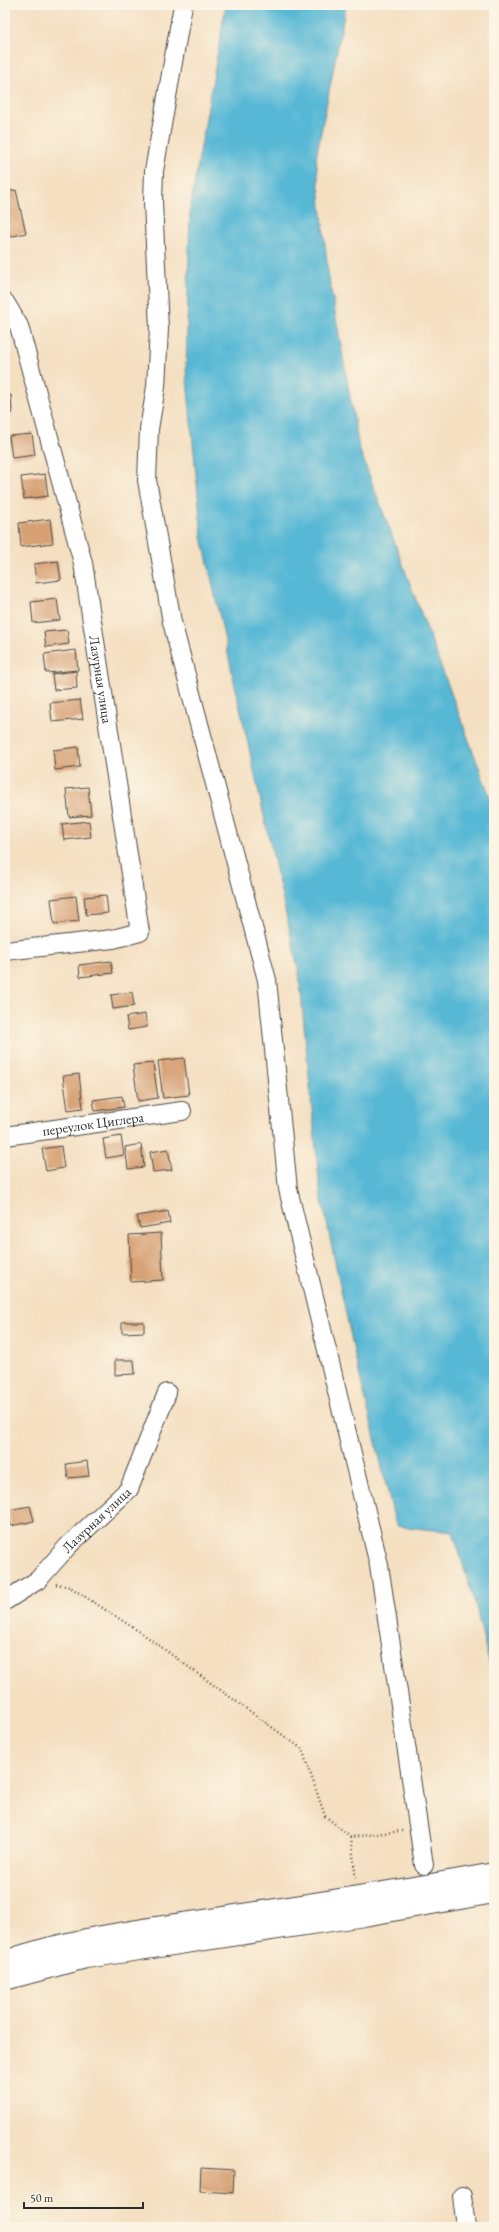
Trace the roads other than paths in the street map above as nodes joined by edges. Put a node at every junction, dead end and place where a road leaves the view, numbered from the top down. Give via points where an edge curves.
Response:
1 (183, 5) edge
2 (5, 302) edge
3 (5, 951) edge
4 (182, 1111) dead end
5 (5, 1136) edge
6 (167, 1393) dead end
7 (5, 1601) edge
8 (424, 1865) dead end
9 (494, 1874) edge
10 (494, 1892) edge
11 (360, 1899) junction
12 (5, 1962) edge
13 (5, 1979) edge
14 (462, 2196) dead end
15 (466, 2227) edge

1 - 8 street via 154,171 152,202 159,329 156,387 149,429 147,480 172,622 267,980 288,1189 379,1565
2 - 3 street, Лазурная улица via 19,326 83,563 140,932 113,939
4 - 5 street, переулок Циглера
6 - 7 street, Лазурная улица via 130,1489 68,1546 38,1580
9 - 11 main road
10 - 11 main road
11 - 12 main road via 90,1938
11 - 13 main road via 86,1958
14 - 15 street

